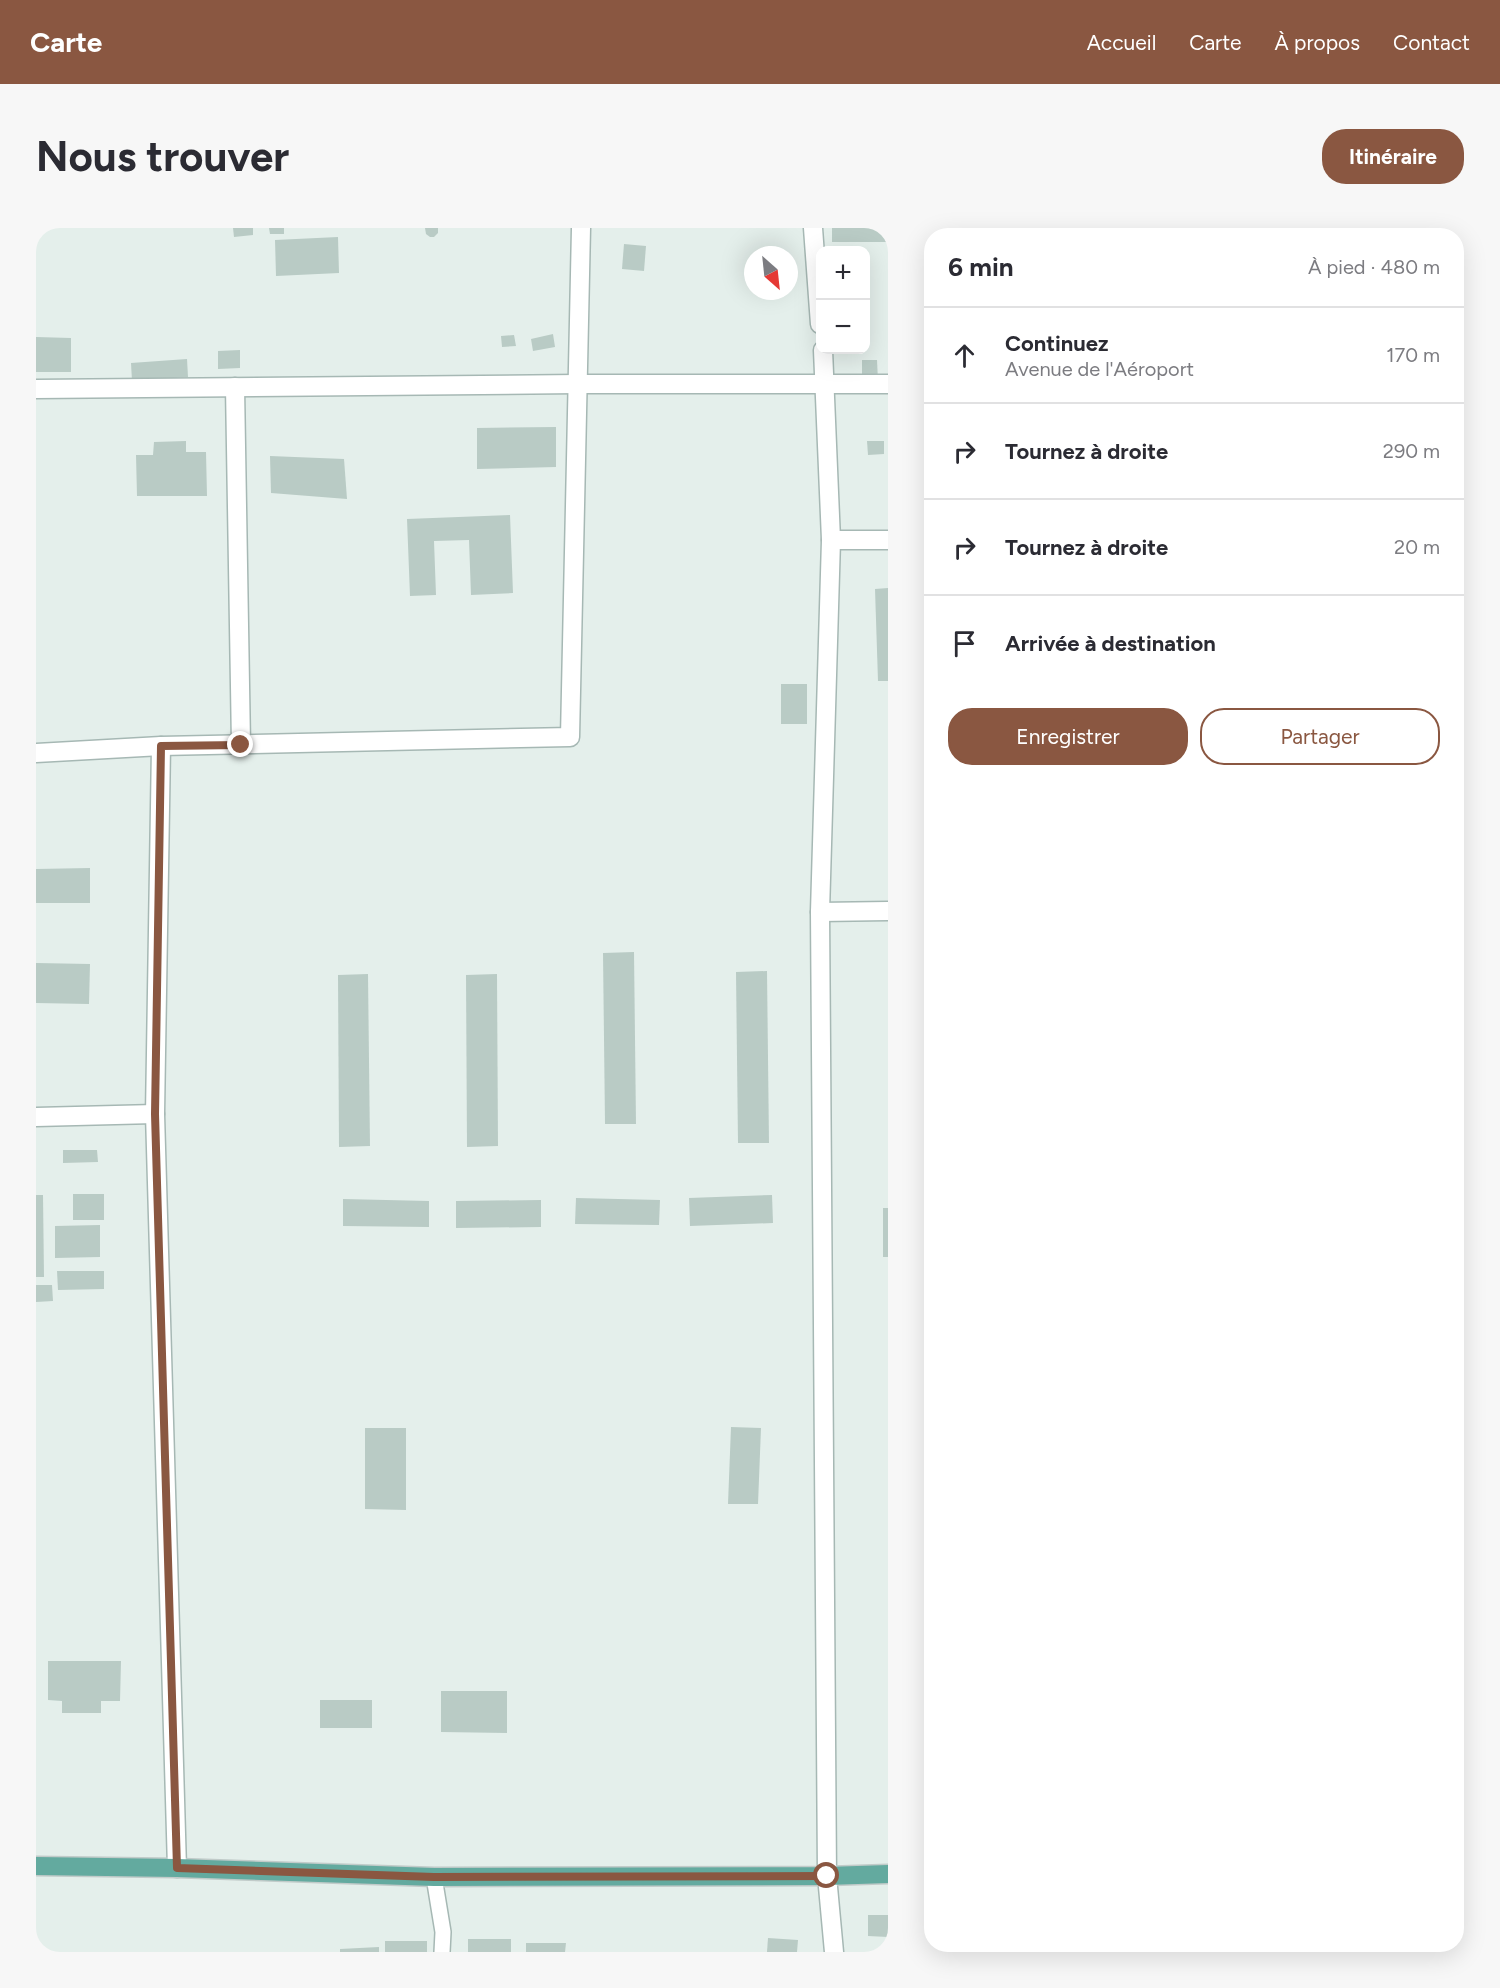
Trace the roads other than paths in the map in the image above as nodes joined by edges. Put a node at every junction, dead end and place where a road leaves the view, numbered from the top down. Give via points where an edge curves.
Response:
1 (581, 228) edge
2 (813, 228) edge
3 (818, 300) edge
4 (823, 354) edge
5 (578, 384) junction
6 (825, 384) junction
7 (888, 384) edge
8 (235, 387) junction
9 (36, 389) edge
10 (831, 540) junction
11 (888, 540) edge
12 (241, 745) junction
13 (161, 746) junction
14 (36, 753) edge
15 (888, 911) edge
16 (820, 912) junction
17 (155, 1114) junction
18 (36, 1117) edge
19 (36, 1866) edge
20 (177, 1868) junction
21 (888, 1874) edge
22 (827, 1876) junction
23 (434, 1877) junction
24 (442, 1952) edge
25 (834, 1952) edge

1 - 5 street
2 - 3 street
4 - 6 street
5 - 6 street
5 - 8 street
5 - 12 street via 570,737
6 - 7 street
6 - 10 street
8 - 9 street
8 - 12 street
10 - 11 street
10 - 16 street
12 - 13 street
13 - 14 street
13 - 17 street
15 - 16 street
16 - 22 street
17 - 18 street
17 - 20 street
19 - 20 main road
20 - 23 main road
21 - 22 main road
22 - 23 main road
22 - 25 street
23 - 24 lane via 443,1932

